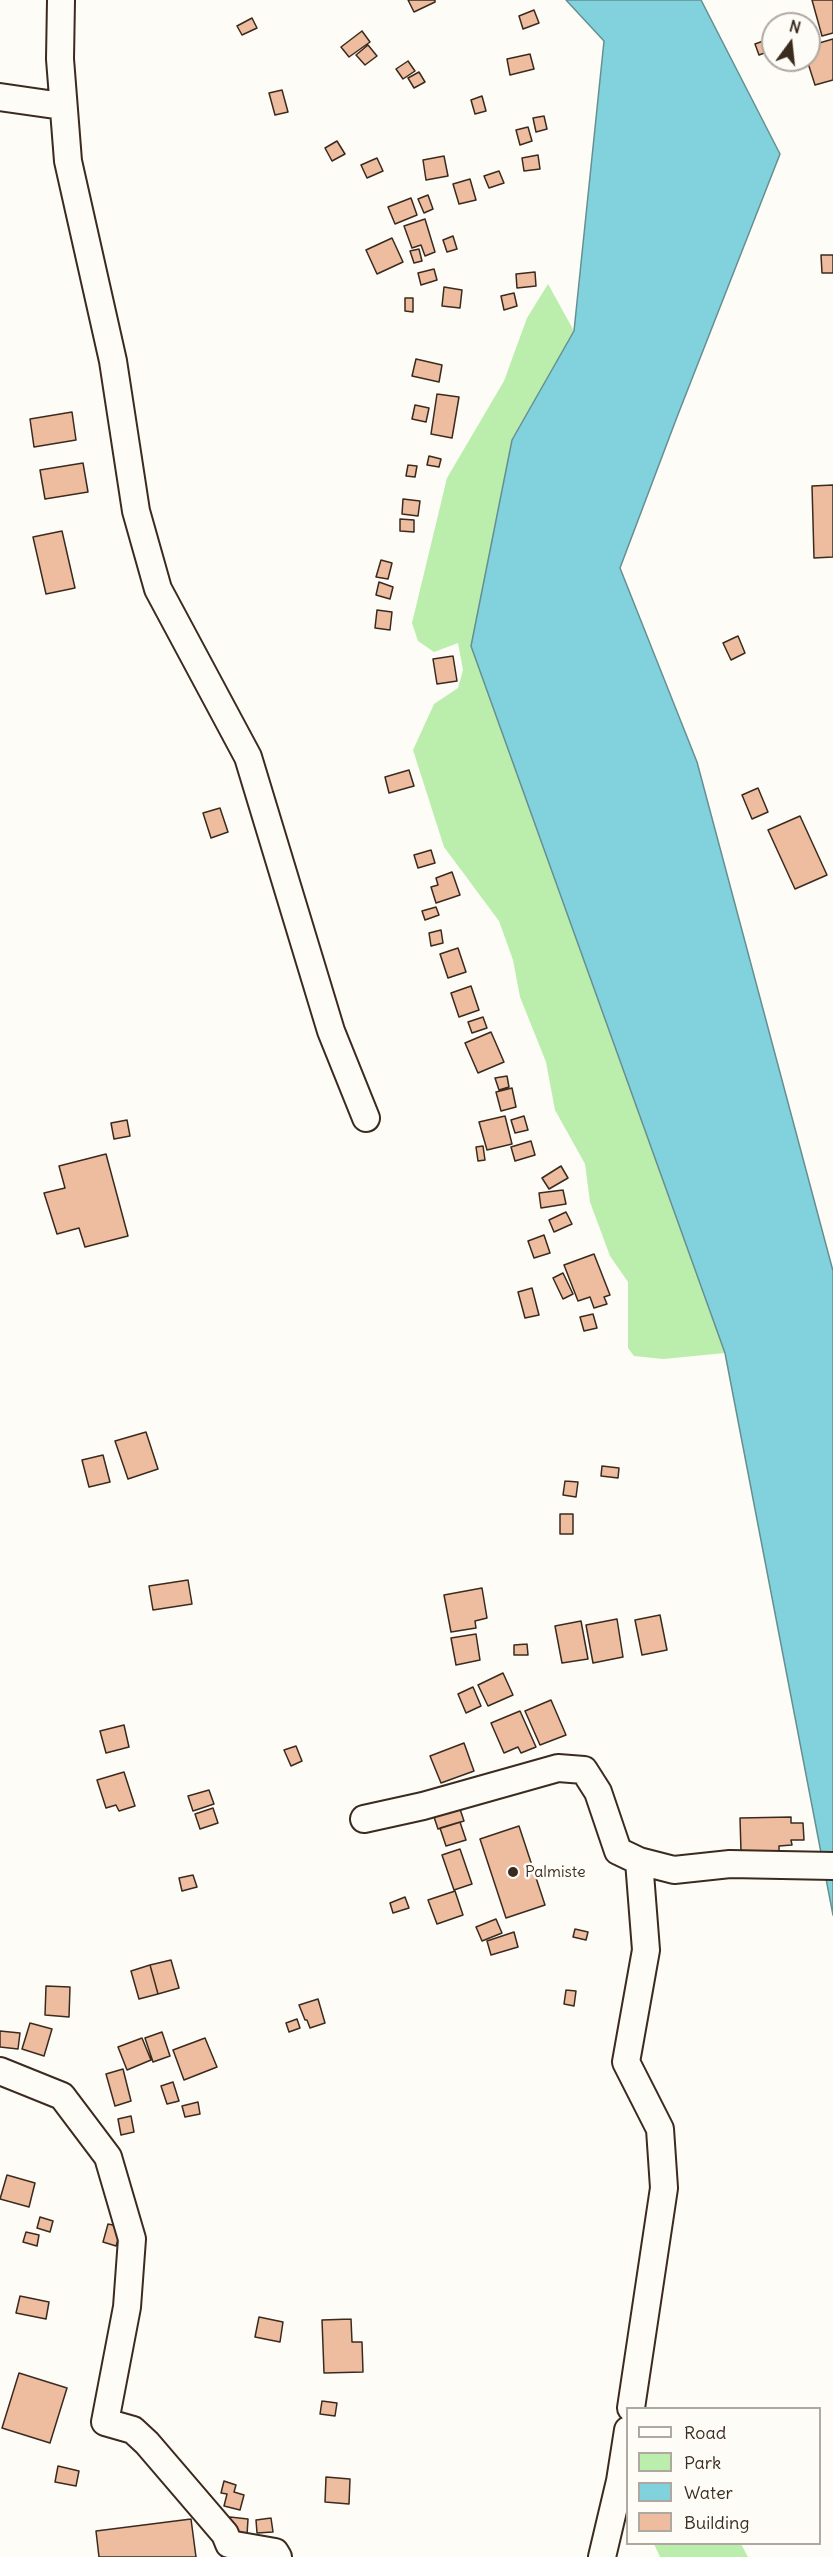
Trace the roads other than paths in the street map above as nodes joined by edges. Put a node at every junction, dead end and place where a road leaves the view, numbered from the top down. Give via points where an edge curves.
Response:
1 (61, 0) edge
2 (0, 98) edge
3 (62, 106) junction
4 (366, 1118) dead end
5 (364, 1819) dead end
6 (639, 1861) junction
7 (825, 1866) edge
8 (0, 2071) edge
9 (631, 2407) edge
10 (626, 2437) edge
11 (278, 2557) edge
12 (602, 2557) edge

1 - 3 street
2 - 3 street
3 - 4 street via 68,161 113,361 136,511 158,589 248,757 332,1031
5 - 6 street via 558,1768 584,1770 598,1792 618,1851
6 - 7 street via 674,1870 730,1864
6 - 9 street via 646,1950 626,2062 660,2129 664,2188
8 - 11 street via 62,2096 108,2157 132,2239 127,2307 105,2422 133,2430 147,2443 225,2534 229,2544 275,2552
10 - 12 street

